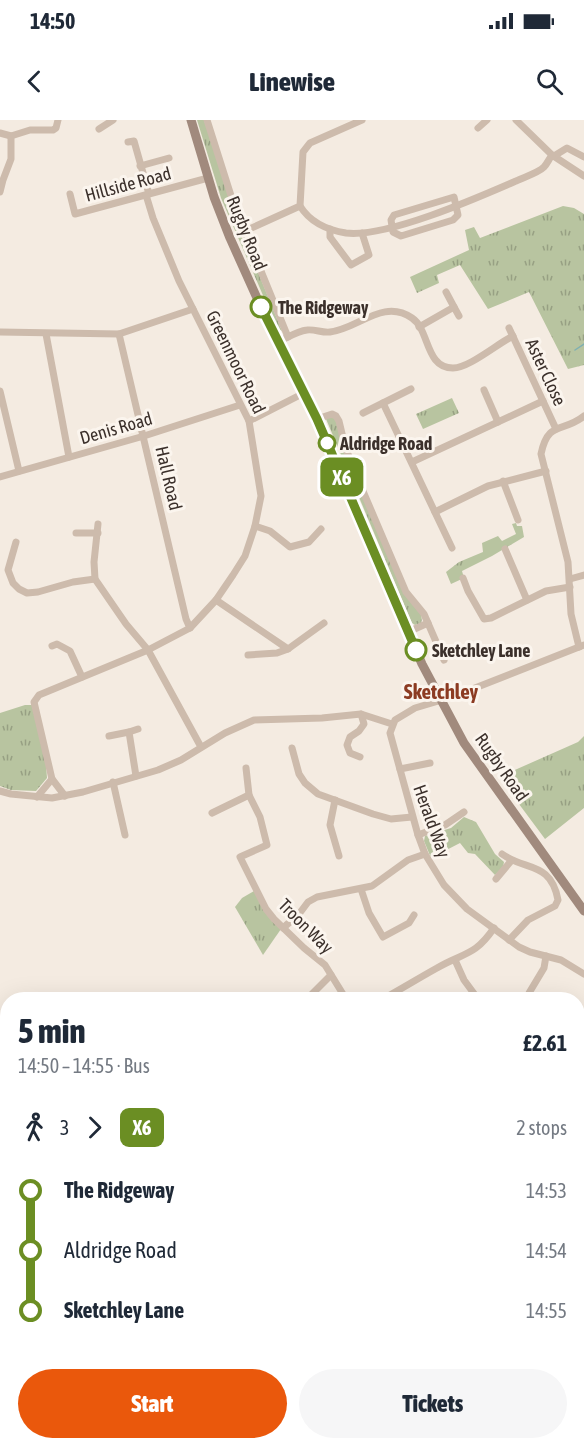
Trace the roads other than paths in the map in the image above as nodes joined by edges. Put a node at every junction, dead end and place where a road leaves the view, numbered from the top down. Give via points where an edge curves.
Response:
1 (58, 120) edge
2 (113, 120) edge
3 (191, 120) edge
4 (207, 120) edge
5 (362, 120) edge
6 (487, 120) edge
7 (516, 120) edge
8 (478, 128) dead end
9 (99, 129) dead end
10 (0, 133) edge
11 (11, 136) junction
12 (128, 142) dead end
13 (553, 156) junction
14 (584, 157) edge
15 (169, 158) dead end
16 (140, 166) junction
17 (584, 176) edge
18 (208, 178) junction
19 (1, 179) edge
20 (0, 192) edge
21 (70, 194) dead end
22 (147, 195) junction
23 (300, 206) junction
24 (456, 206) junction
25 (392, 227) junction
26 (330, 229) junction
27 (245, 231) junction
28 (362, 233) junction
29 (446, 292) dead end
30 (454, 307) junction
31 (193, 309) junction
32 (459, 316) dead end
33 (419, 327) junction
34 (509, 328) dead end
35 (0, 332) edge
36 (46, 334) junction
37 (119, 334) junction
38 (513, 336) junction
39 (288, 338) junction
40 (278, 342) junction
41 (411, 389) dead end
42 (484, 390) dead end
43 (0, 391) edge
44 (304, 393) junction
45 (543, 401) junction
46 (383, 403) junction
47 (240, 405) junction
48 (363, 413) dead end
49 (584, 416) edge
50 (317, 419) junction
51 (249, 421) junction
52 (498, 422) junction
53 (556, 429) junction
54 (144, 436) junction
55 (69, 457) junction
56 (412, 462) junction
57 (19, 471) junction
58 (546, 471) junction
59 (0, 477) edge
60 (503, 482) junction
61 (435, 512) junction
62 (518, 520) dead end
63 (98, 524) dead end
64 (255, 526) junction
65 (321, 529) dead end
66 (76, 533) dead end
67 (98, 533) junction
68 (16, 542) dead end
69 (452, 548) dead end
70 (505, 549) dead end
71 (584, 575) edge
72 (463, 578) dead end
73 (95, 579) junction
74 (570, 583) junction
75 (216, 600) junction
76 (528, 600) junction
77 (324, 623) dead end
78 (428, 623) junction
79 (190, 628) junction
80 (408, 632) junction
81 (52, 646) dead end
82 (581, 646) edge
83 (288, 649) junction
84 (148, 650) junction
85 (248, 655) dead end
86 (440, 658) dead end
87 (82, 676) junction
88 (440, 700) junction
89 (361, 714) junction
90 (393, 724) junction
91 (138, 729) dead end
92 (129, 732) junction
93 (109, 736) dead end
94 (201, 747) junction
95 (292, 748) dead end
96 (360, 757) dead end
97 (430, 764) dead end
98 (246, 768) dead end
99 (400, 769) junction
100 (136, 776) junction
101 (52, 779) junction
102 (113, 782) junction
103 (0, 791) edge
104 (249, 795) junction
105 (65, 796) junction
106 (37, 797) junction
107 (335, 800) junction
108 (464, 812) dead end
109 (212, 813) dead end
110 (411, 817) junction
111 (125, 835) dead end
112 (418, 835) junction
113 (425, 854) junction
114 (502, 854) dead end
115 (339, 856) dead end
116 (512, 861) junction
117 (496, 879) dead end
118 (361, 889) junction
119 (584, 911) edge
120 (414, 915) dead end
121 (283, 928) junction
122 (495, 928) junction
123 (509, 940) junction
124 (546, 956) junction
125 (455, 960) junction
126 (584, 974) edge
127 (331, 975) junction
128 (314, 992) edge
129 (342, 992) edge
130 (395, 992) edge
131 (473, 992) edge
132 (530, 992) edge

1 - 11 street via 53,130 30,130
2 - 9 street
3 - 18 main road, Rugby Road
4 - 27 street
5 - 23 street via 305,147
6 - 8 street
7 - 13 street
10 - 11 street
11 - 19 street via 11,159
12 - 16 street, Greenmoor Road via 134,141
13 - 14 street via 567,148
13 - 17 street
13 - 24 street via 544,168
15 - 16 street
16 - 22 street, Greenmoor Road
18 - 22 street, Hillside Road
18 - 40 main road, Rugby Road via 230,238
19 - 20 street
21 - 22 street, Hillside Road via 75,214
22 - 31 street, Greenmoor Road via 166,252
23 - 26 street via 318,224
23 - 27 street
24 - 25 street
24 - 25 street via 458,215 453,219 401,236
25 - 28 street
26 - 28 street
26 - 28 street via 330,237 351,265 369,255
27 - 39 street
29 - 30 street
30 - 32 street
30 - 33 street
31 - 37 street
31 - 47 street, Greenmoor Road
33 - 38 street via 435,360 452,368
33 - 39 street via 411,317 391,310 330,332 308,330
34 - 38 street, Aster Close
35 - 36 street
36 - 37 street
36 - 55 street
37 - 54 street, Hall Road
38 - 45 street, Aster Close
39 - 40 street
40 - 44 main road, Rugby Road
41 - 46 street
42 - 52 street
43 - 57 street
44 - 50 main road, Rugby Road
44 - 51 street
45 - 52 street
45 - 53 street, Aster Close
46 - 48 street
46 - 56 street
47 - 51 street, Greenmoor Road
47 - 54 street, Denis Road
49 - 53 street
50 - 78 street via 332,414 339,421 354,470 406,592
50 - 80 main road, Rugby Road
51 - 64 street, Greenmoor Road via 261,496
52 - 56 street
53 - 58 street via 544,440
54 - 55 street, Denis Road
54 - 79 street, Hall Road
55 - 57 street, Denis Road
56 - 61 street
57 - 59 street, Denis Road
58 - 60 street
58 - 74 street
60 - 61 street
60 - 62 street
61 - 69 street
63 - 67 street
64 - 65 street via 270,531 290,547 309,542
64 - 75 street, Greenmoor Road via 245,556
66 - 67 street
67 - 73 street
68 - 73 street via 8,570 13,583 27,593
70 - 76 street
71 - 74 street
72 - 76 street via 484,619
73 - 84 street
74 - 76 street
74 - 82 street via 571,614
75 - 79 street, Greenmoor Road
75 - 83 street
77 - 83 street
78 - 80 street
78 - 86 street
79 - 84 street, Greenmoor Road
80 - 88 main road, Rugby Road
81 - 87 street via 57,644 70,651
82 - 88 street
83 - 85 street
84 - 87 street, Greenmoor Road
84 - 94 street
87 - 101 street, Greenmoor Road via 39,695 34,702
88 - 90 street via 409,711
88 - 119 main road, Rugby Road via 464,743
89 - 90 street
89 - 94 street via 254,720
89 - 96 street via 364,724 347,745 350,753
90 - 99 street, Herald Way via 390,733
91 - 92 street
92 - 93 street
92 - 100 street
94 - 100 street via 181,760
95 - 107 street via 305,783 318,794
97 - 99 street
98 - 104 street
99 - 110 street, Herald Way
100 - 102 street
101 - 105 street
101 - 106 street
102 - 105 street
102 - 111 street
103 - 106 street
104 - 109 street
104 - 121 street, Troon Way via 267,845 240,856 266,909
105 - 106 street
107 - 110 street via 391,819
107 - 115 street via 330,825
108 - 112 street via 445,825
110 - 112 street, Herald Way
112 - 113 street, Herald Way
113 - 118 street
113 - 122 street, Herald Way via 451,894
114 - 116 street
116 - 117 street
116 - 123 street via 544,873 558,900 555,906 528,920
118 - 120 street via 383,937 410,923
118 - 121 street via 317,897
121 - 127 street, Troon Way
122 - 123 street, Herald Way
122 - 125 street via 478,948
123 - 124 street, Herald Way
124 - 126 street, Herald Way via 571,964
124 - 132 street via 544,968
125 - 130 street
125 - 131 street
127 - 128 street
127 - 129 street, Troon Way

